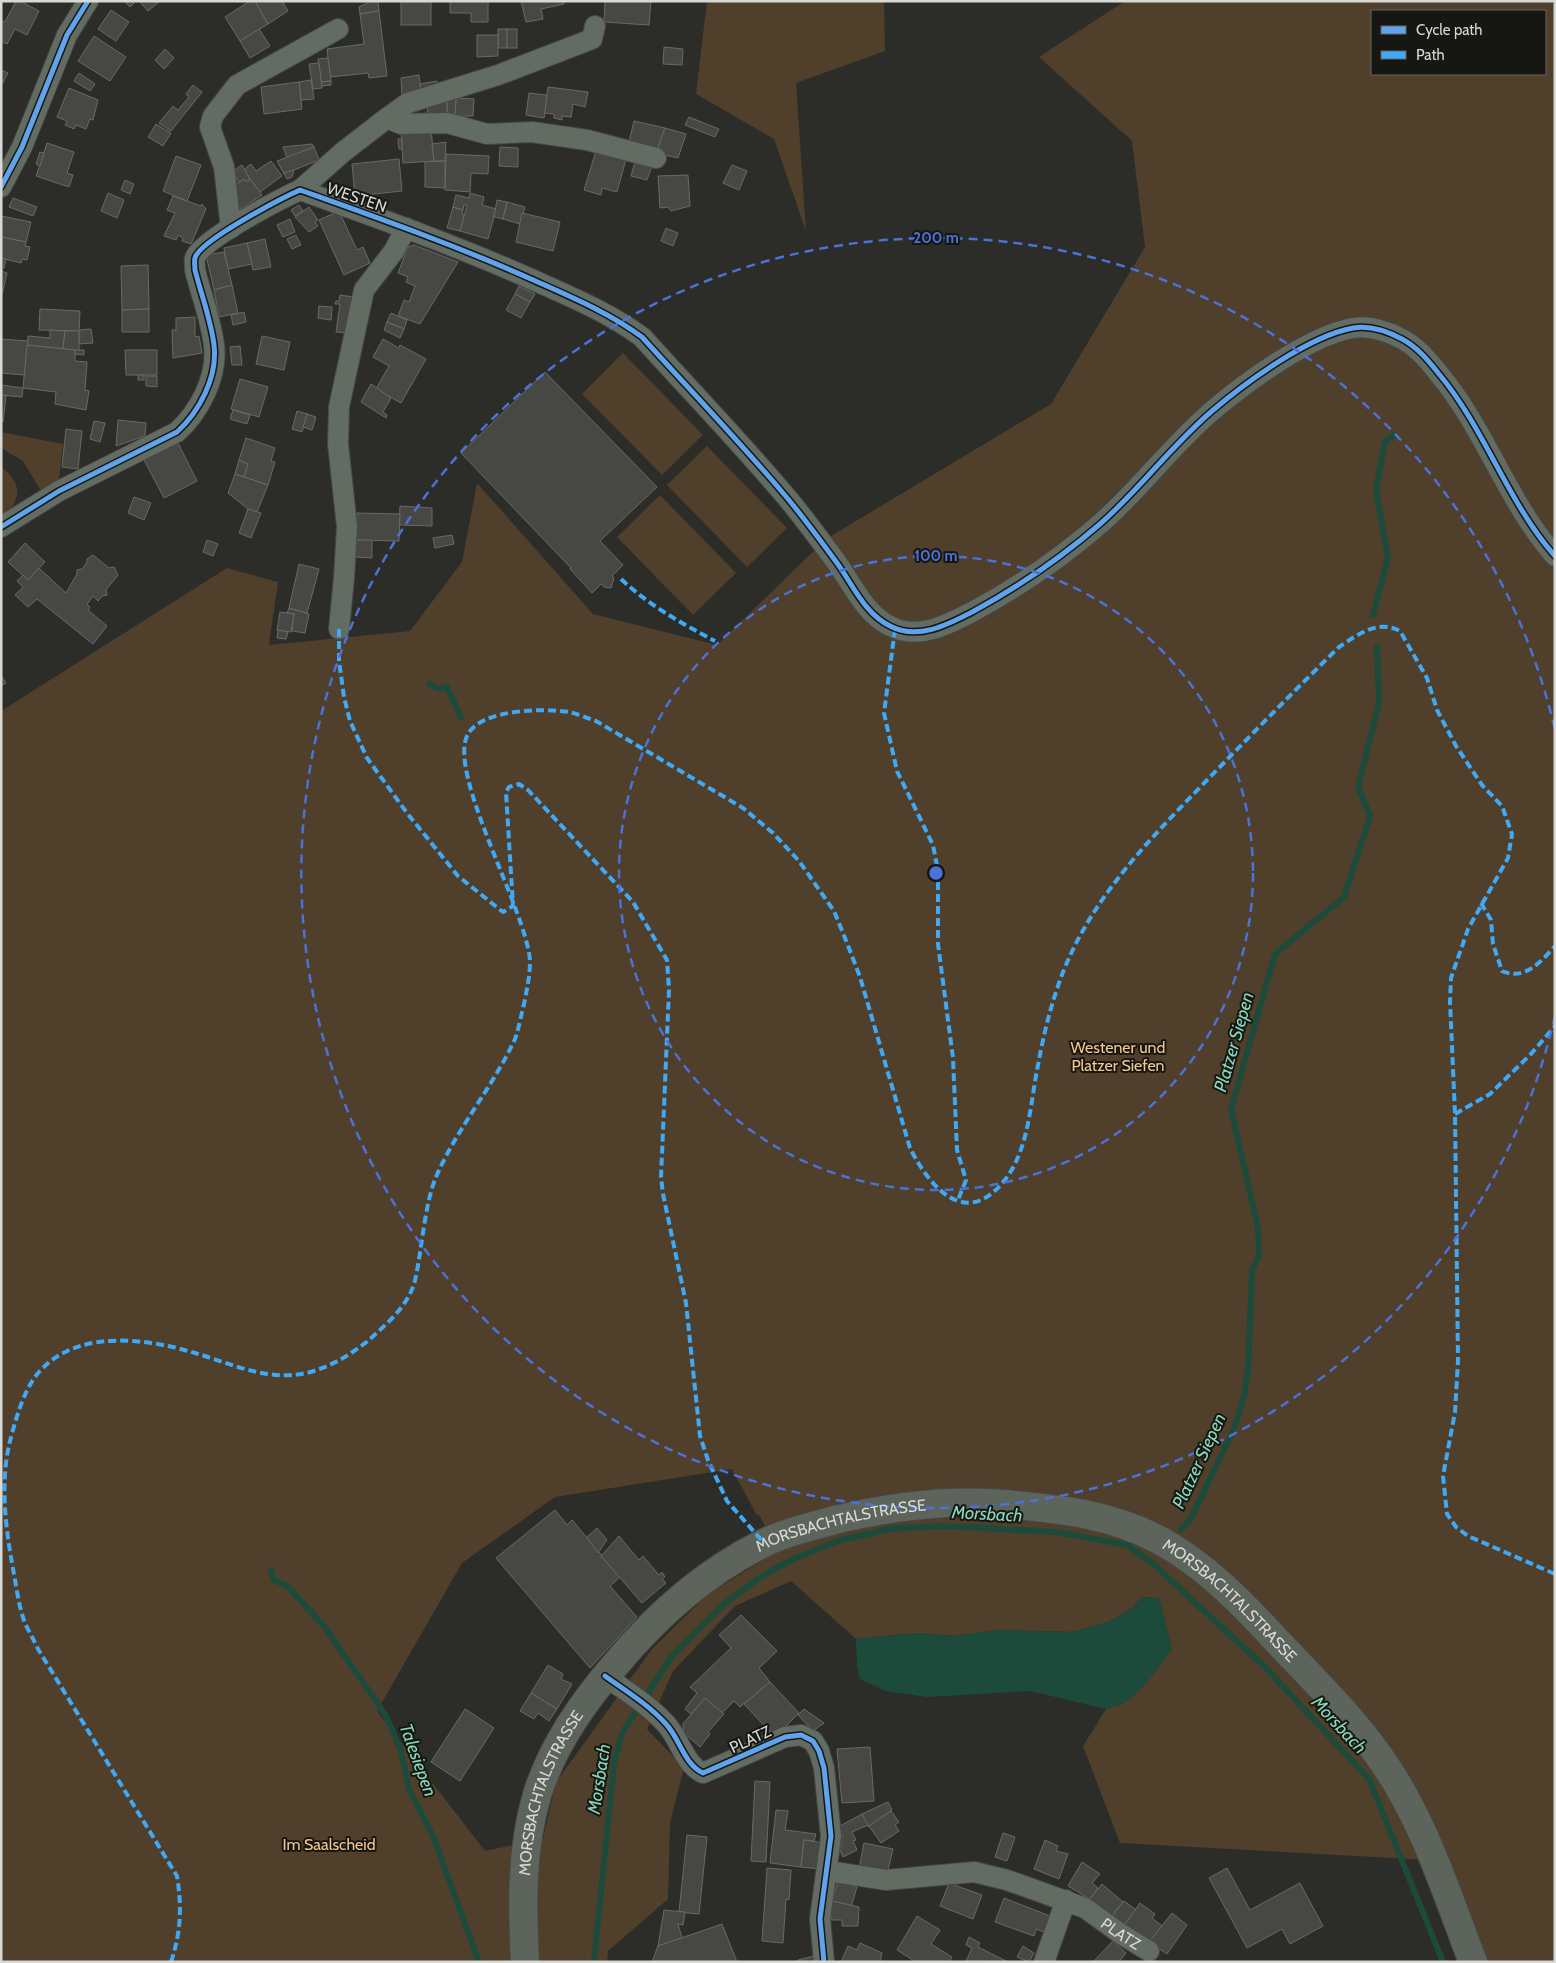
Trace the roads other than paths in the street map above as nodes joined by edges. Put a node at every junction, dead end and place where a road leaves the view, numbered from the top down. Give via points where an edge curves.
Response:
1 (88, 1) edge
2 (595, 26) dead end
3 (338, 29) dead end
4 (387, 118) junction
5 (656, 158) dead end
6 (1, 187) edge
7 (300, 190) junction
8 (230, 228) junction
9 (406, 228) junction
10 (1, 528) edge
11 (1555, 556) edge
12 (339, 629) dead end
13 (605, 1676) junction
14 (828, 1871) junction
15 (1066, 1900) junction
16 (1149, 1951) dead end
17 (525, 1962) edge
18 (824, 1962) edge
19 (1044, 1962) edge
20 (1473, 1962) edge

1 - 6 street via 67,35 22,147
2 - 4 street, WESTEN via 592,39 498,75 408,103
3 - 8 street via 238,85 213,116 210,127 224,167
4 - 5 street via 401,124 447,123 486,134 532,132 587,140
4 - 7 street, WESTEN
7 - 8 street, WESTEN
7 - 9 street, WESTEN
8 - 10 street, WESTEN via 201,248 195,257 195,270 214,346 214,366 191,419 177,432 59,491
9 - 11 street, WESTEN via 575,299 622,322 642,337 783,493 861,600 881,621 892,627 926,631 947,625 1016,586 1098,526 1209,413 1241,388 1329,335 1354,328 1370,327 1403,339 1418,350 1448,385 1474,424 1515,496
9 - 12 street via 394,251 364,290 339,407 338,444 347,527
13 - 14 street, PLATZ via 649,1707 667,1725 694,1769 703,1773 785,1736 801,1735 812,1741 824,1768 831,1836
13 - 17 main road, MORSBACHTALSTRASSE via 576,1715 538,1794 523,1868
13 - 20 main road, MORSBACHTALSTRASSE via 667,1610 711,1575 764,1543 800,1530 869,1512 947,1501 1060,1509 1124,1525 1186,1557 1224,1588 1333,1700 1378,1755 1430,1850
14 - 15 street, PLATZ via 886,1880 974,1872
14 - 18 street, PLATZ via 820,1919
15 - 16 street, PLATZ via 1085,1908
15 - 19 street

